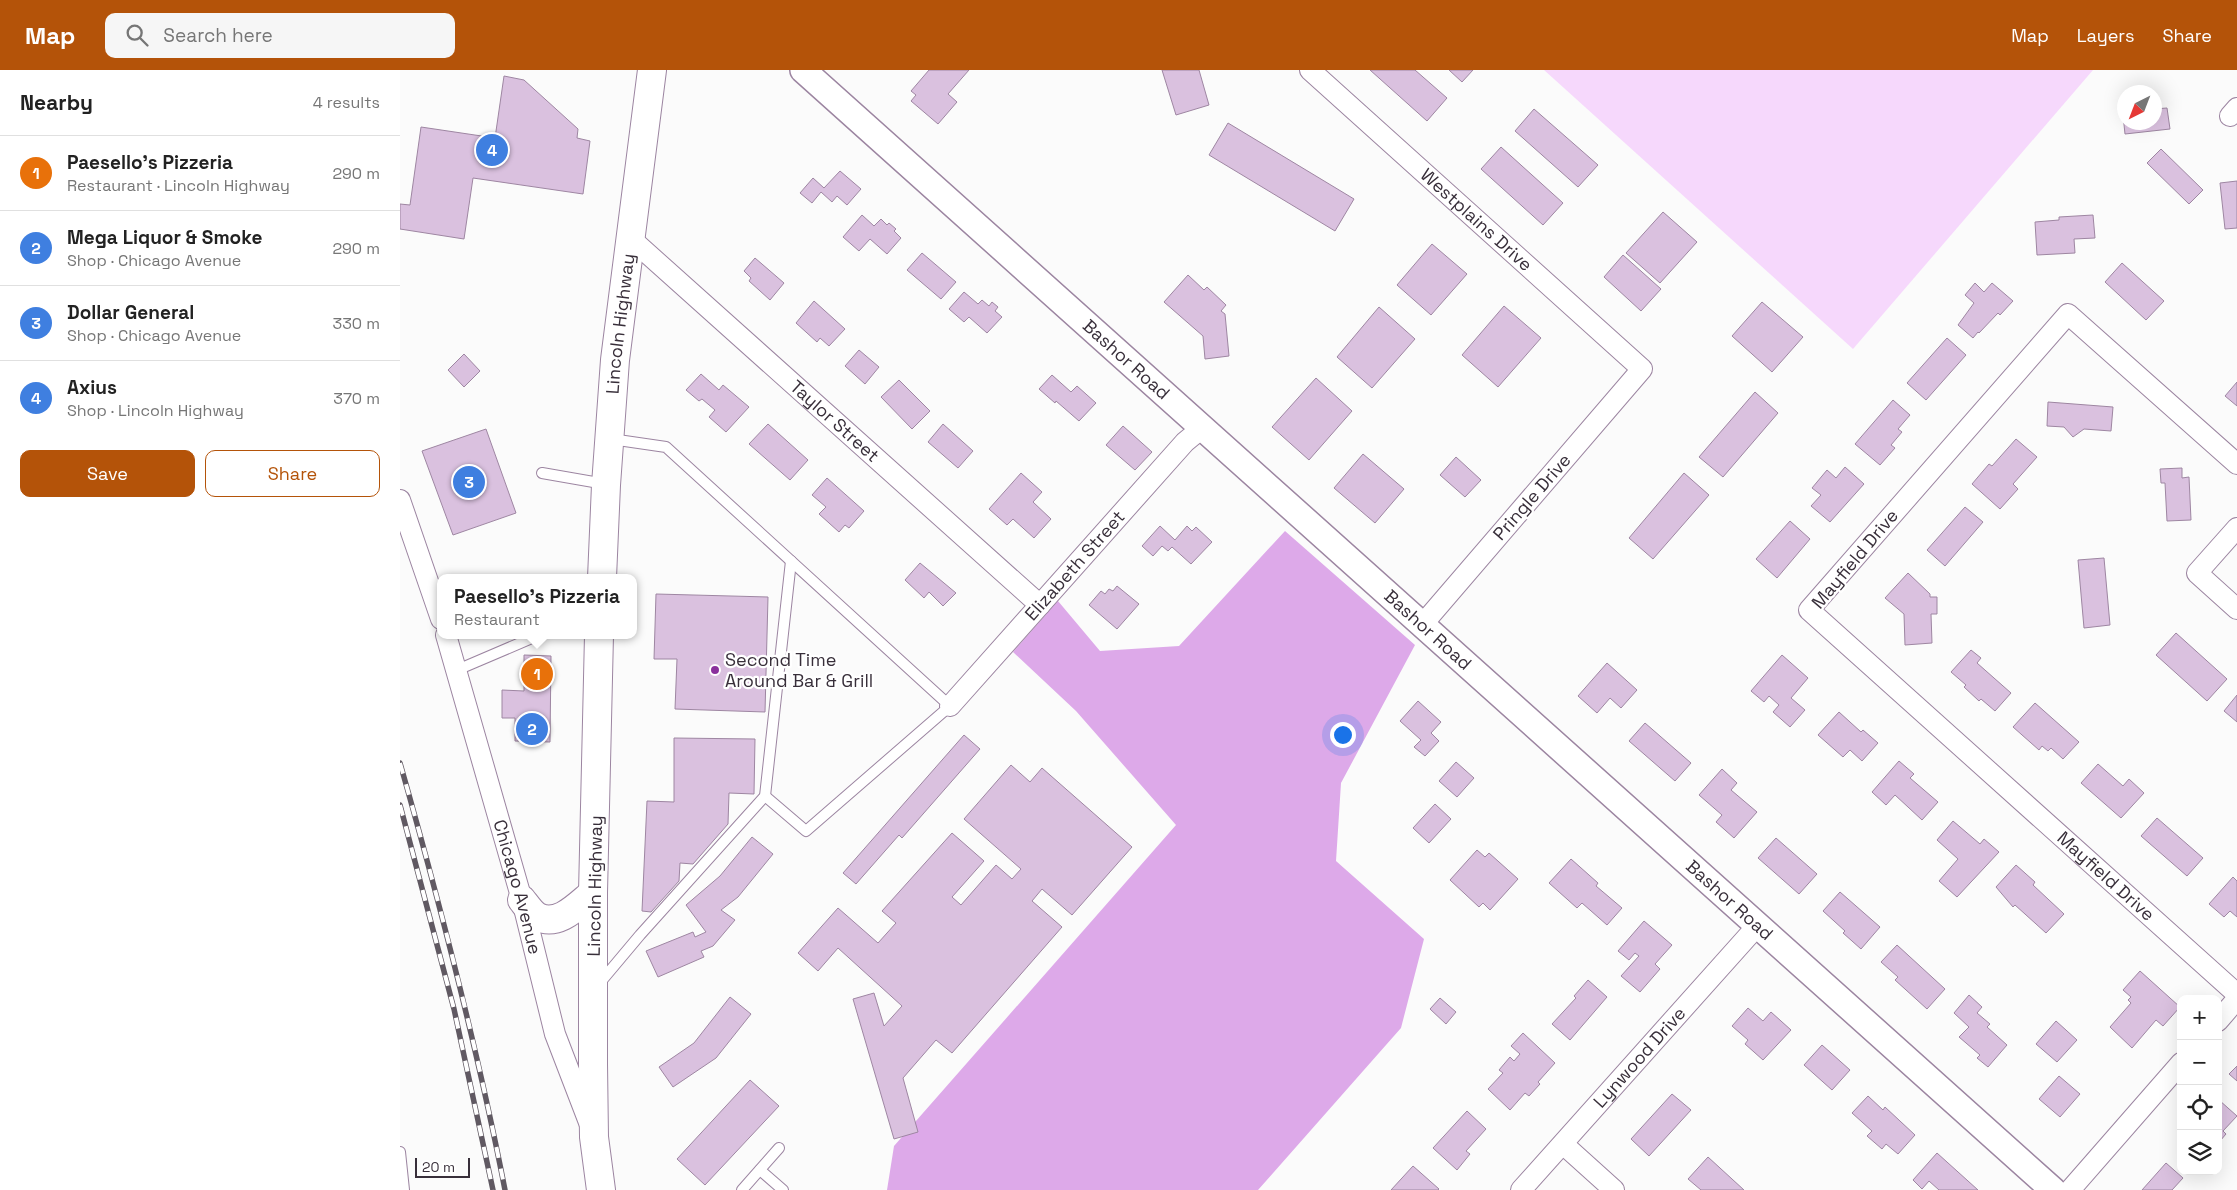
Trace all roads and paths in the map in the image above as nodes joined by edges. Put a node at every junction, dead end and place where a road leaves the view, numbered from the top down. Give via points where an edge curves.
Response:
1 (652, 70) edge
2 (803, 70) edge
3 (1310, 70) edge
4 (630, 237) junction
5 (1642, 369) joint
6 (1202, 428) junction
7 (609, 438) junction
8 (2237, 464) edge
9 (542, 473) dead end
10 (606, 484) junction
11 (400, 500) edge
12 (2237, 528) edge
13 (791, 561) junction
14 (602, 574) edge
15 (1040, 605) junction
16 (437, 607) edge
17 (2237, 609) edge
18 (1422, 625) junction
19 (447, 639) edge
20 (530, 639) edge
21 (599, 639) edge
22 (457, 670) junction
23 (950, 706) junction
24 (766, 796) junction
25 (594, 893) junction
26 (522, 900) junction
27 (1758, 925) junction
28 (594, 989) junction
29 (2237, 994) edge
30 (2237, 999) edge
31 (2222, 1016) edge
32 (2177, 1068) edge
33 (594, 1137) junction
34 (1562, 1144) junction
35 (779, 1148) dead end
36 (400, 1152) edge
37 (760, 1170) junction
38 (404, 1190) edge
39 (601, 1190) edge
40 (742, 1190) edge
41 (783, 1190) edge
42 (1521, 1190) edge
43 (1614, 1190) edge
44 (2053, 1190) edge
45 (2070, 1190) edge

1 - 4 highway, Lincoln Highway
2 - 6 street, Bashor Road
3 - 5 street, Westplains Drive
4 - 7 highway, Lincoln Highway
4 - 15 street, Taylor Street
5 - 18 street, Pringle Drive
6 - 15 street, Elizabeth Street via 1185,442
6 - 18 street, Bashor Road
7 - 10 highway, Lincoln Highway
7 - 13 lane via 666,446
8 - 29 street, Mayfield Drive via 2068,314 1809,610
9 - 10 lane
10 - 14 highway, Lincoln Highway
11 - 16 street
12 - 17 street via 2197,573
13 - 23 lane
13 - 24 lane
15 - 23 street, Elizabeth Street
18 - 27 street, Bashor Road
19 - 22 street, Chicago Avenue
20 - 22 lane
21 - 25 highway, Lincoln Highway
22 - 26 street, Chicago Avenue
23 - 24 lane via 806,831
24 - 28 lane
25 - 26 highway via 553,920 537,917
25 - 28 highway, Lincoln Highway
26 - 33 street, Chicago Avenue via 555,1034
27 - 34 street, Lynwood Drive
27 - 44 street, Bashor Road
28 - 33 highway, Lincoln Highway
30 - 31 street
32 - 45 street
33 - 39 highway, Lincoln Highway
34 - 42 street, Lynwood Drive
34 - 43 street
35 - 37 lane
36 - 38 lane
37 - 40 lane
37 - 41 lane

